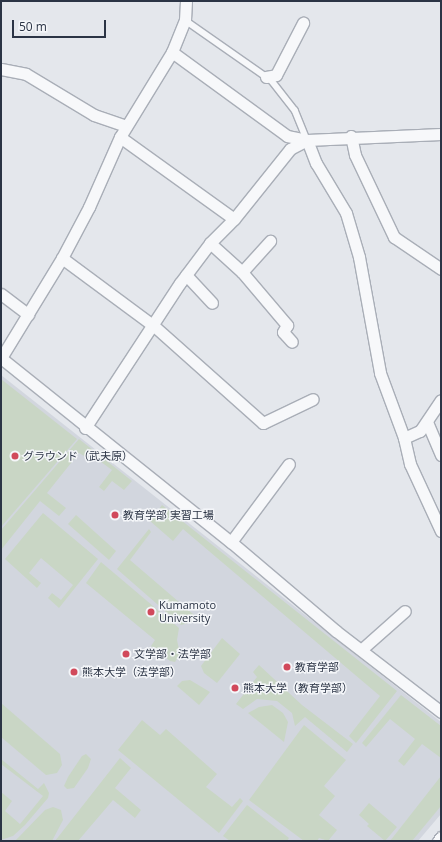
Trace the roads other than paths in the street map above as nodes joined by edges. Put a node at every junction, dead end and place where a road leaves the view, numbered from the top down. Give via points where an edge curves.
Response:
1 (186, 1) edge
2 (185, 20) junction
3 (303, 22) dead end
4 (172, 52) junction
5 (1, 69) edge
6 (266, 77) junction
7 (126, 126) junction
8 (441, 134) edge
9 (351, 136) junction
10 (120, 137) junction
11 (307, 140) junction
12 (234, 219) junction
13 (270, 241) dead end
14 (210, 243) junction
15 (62, 258) junction
16 (441, 269) edge
17 (242, 272) junction
18 (186, 275) junction
19 (1, 294) edge
20 (212, 303) dead end
21 (28, 314) junction
22 (154, 326) junction
23 (292, 342) dead end
24 (1, 358) edge
25 (313, 399) dead end
26 (441, 400) edge
27 (427, 422) junction
28 (85, 428) junction
29 (404, 438) junction
30 (441, 455) edge
31 (289, 464) dead end
32 (441, 531) edge
33 (231, 542) junction
34 (405, 611) dead end
35 (362, 649) junction
36 (441, 712) edge
37 (441, 837) edge
38 (438, 841) edge

1 - 2 street
2 - 4 street
2 - 6 lane
3 - 6 street via 276,75
4 - 7 street
4 - 11 street via 287,136
5 - 7 street via 26,74 94,115
6 - 11 lane via 295,110
7 - 10 street
8 - 9 street
9 - 11 street
9 - 16 street via 355,155 394,237
10 - 12 street
10 - 15 street via 89,207
11 - 12 street via 290,149
11 - 29 street via 316,163 346,213 359,257 380,373
12 - 14 street
13 - 17 street
14 - 17 street
14 - 18 street
15 - 21 street
15 - 22 street
17 - 23 street via 287,325 283,332
18 - 20 street
18 - 22 street
19 - 21 street
21 - 24 street
22 - 25 street via 263,423
22 - 28 street
24 - 28 street
26 - 27 street
27 - 29 street via 420,431
27 - 30 street
28 - 33 street
29 - 32 street via 410,464
31 - 33 street
33 - 35 street
34 - 35 street
35 - 36 street
37 - 38 street

